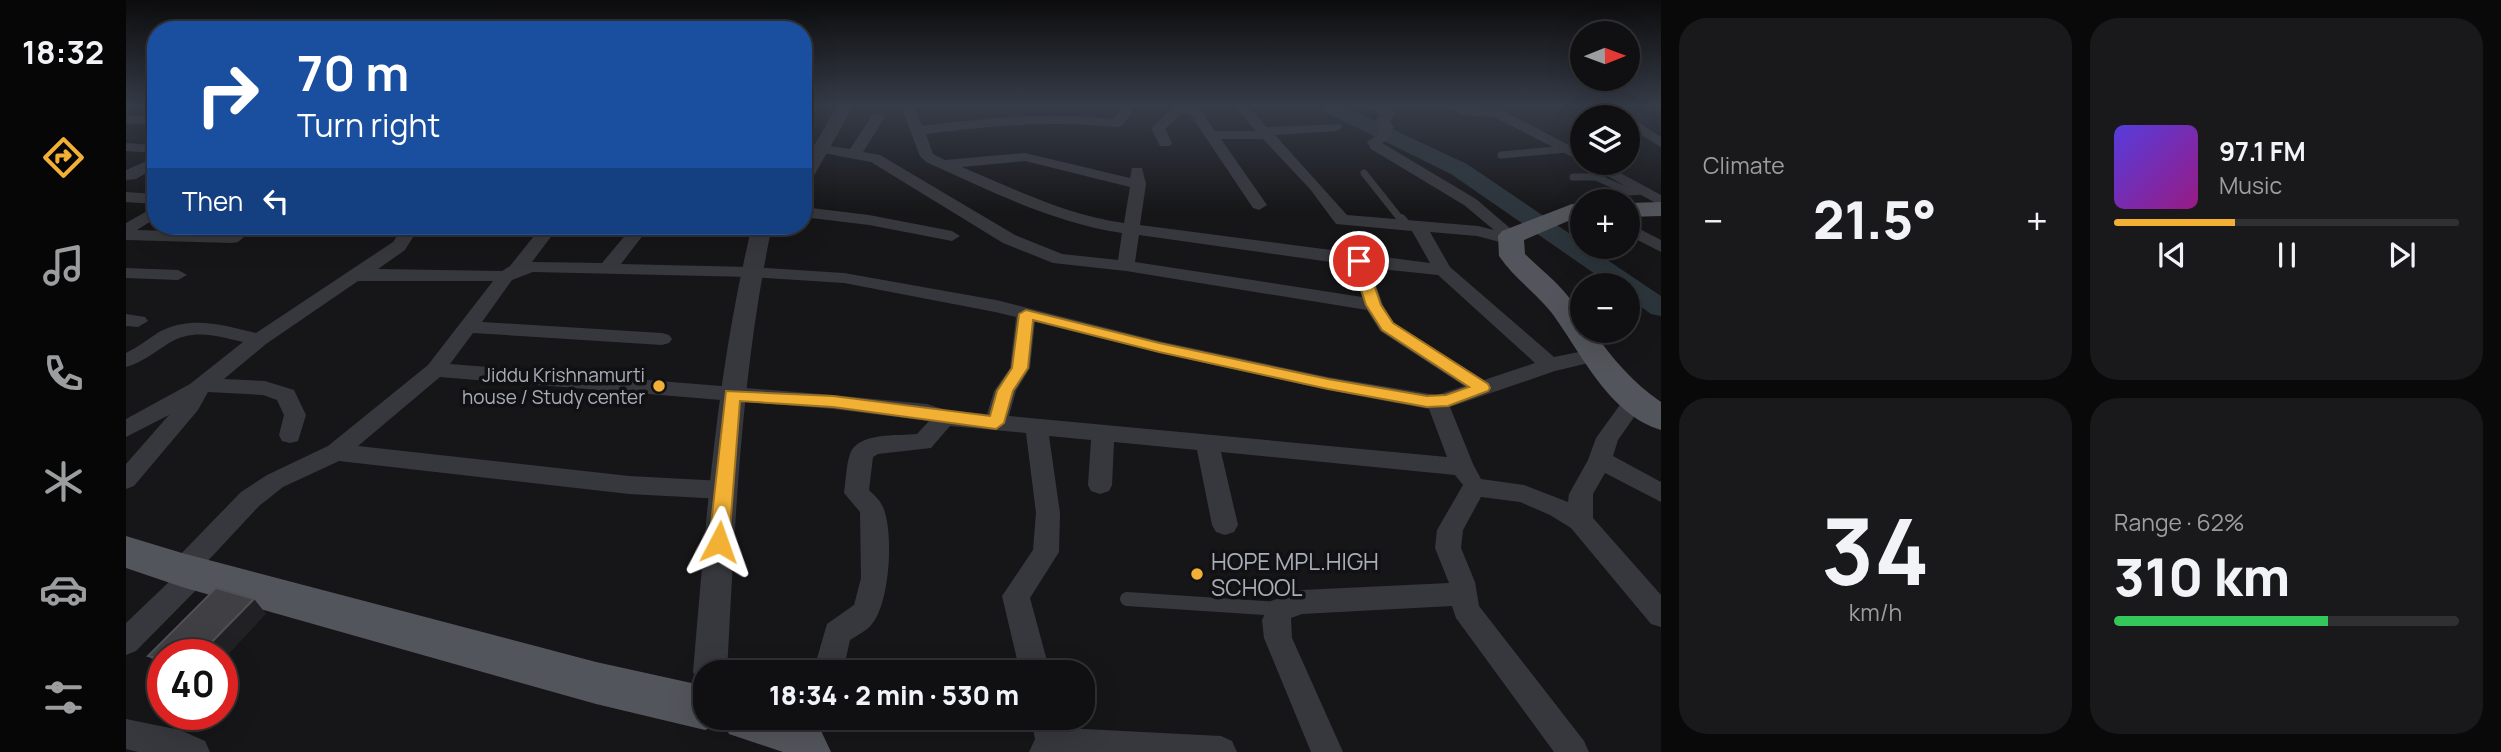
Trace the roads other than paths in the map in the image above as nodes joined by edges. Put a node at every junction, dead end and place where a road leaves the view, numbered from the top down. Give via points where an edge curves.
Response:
1 (827, 142) edge
2 (862, 142) edge
3 (923, 142) edge
4 (1215, 142) edge
5 (1274, 142) edge
6 (1374, 142) edge
7 (1553, 142) edge
8 (126, 147) edge
9 (147, 148) edge
10 (823, 149) junction
11 (1566, 149) junction
12 (1570, 151) edge
13 (855, 153) junction
14 (1501, 155) dead end
15 (943, 165) junction
16 (147, 166) edge
17 (812, 166) edge
18 (1364, 173) dead end
19 (1605, 175) edge
20 (129, 176) edge
21 (147, 177) edge
22 (1573, 177) dead end
23 (1622, 189) edge
24 (1623, 189) edge
25 (126, 197) edge
26 (147, 198) edge
27 (1640, 200) edge
28 (1661, 201) edge
29 (1640, 202) edge
30 (1259, 205) dead end
31 (1661, 209) edge
32 (812, 213) edge
33 (1570, 214) edge
34 (147, 217) edge
35 (1412, 225) junction
36 (1133, 230) junction
37 (126, 231) edge
38 (147, 232) edge
39 (187, 235) edge
40 (236, 235) edge
41 (406, 235) edge
42 (543, 235) edge
43 (635, 235) edge
44 (760, 235) edge
45 (1640, 235) edge
46 (952, 236) dead end
47 (1512, 238) junction
48 (1661, 247) edge
49 (1359, 261) junction
50 (1126, 266) junction
51 (607, 269) junction
52 (1443, 270) junction
53 (750, 272) junction
54 (126, 273) edge
55 (511, 273) junction
56 (178, 275) dead end
57 (357, 275) junction
58 (1374, 305) junction
59 (1026, 314) junction
60 (470, 327) junction
61 (259, 340) junction
62 (662, 340) dead end
63 (1594, 355) junction
64 (126, 360) edge
65 (1550, 365) junction
66 (435, 370) junction
67 (201, 387) junction
68 (1482, 388) junction
69 (732, 395) junction
70 (1635, 400) junction
71 (1438, 403) junction
72 (945, 418) junction
73 (1661, 418) edge
74 (996, 423) junction
75 (1036, 427) junction
76 (126, 429) edge
77 (1103, 433) junction
78 (290, 435) dead end
79 (1207, 443) junction
80 (336, 452) junction
81 (1600, 460) junction
82 (1470, 477) junction
83 (126, 480) edge
84 (1100, 485) dead end
85 (723, 490) junction
86 (1661, 493) edge
87 (1580, 521) junction
88 (1225, 525) dead end
89 (126, 552) edge
90 (189, 572) junction
91 (1462, 594) junction
92 (1127, 599) dead end
93 (1281, 609) junction
94 (1661, 615) edge
95 (126, 642) edge
96 (711, 660) edge
97 (830, 660) edge
98 (1032, 660) edge
99 (693, 705) edge
100 (779, 730) edge
101 (126, 734) edge
102 (1047, 738) edge
103 (811, 741) edge
104 (194, 752) edge
105 (1221, 752) edge
106 (1327, 752) edge
107 (1573, 752) edge

1 - 10 street
2 - 13 street
3 - 15 street via 927,156
4 - 30 street
5 - 35 street via 1342,219
6 - 47 street via 1470,202
7 - 11 street
8 - 9 street
10 - 13 street
10 - 17 street
11 - 12 street
11 - 14 lane
13 - 50 street via 881,162 1009,239 1049,256
15 - 36 street via 1090,222
15 - 36 street via 1025,157 1104,178 1138,177
16 - 20 street
18 - 35 lane
19 - 23 street
20 - 21 street
22 - 24 lane via 1596,177
25 - 26 street
27 - 28 street
29 - 31 main road
32 - 46 street
33 - 47 main road
34 - 37 street
35 - 47 street via 1478,230
35 - 52 street
36 - 49 street
36 - 50 street
37 - 38 street
39 - 40 street
41 - 57 street via 399,246
42 - 55 street
43 - 51 street
44 - 53 street
45 - 48 street
47 - 63 main road via 1513,256 1561,306
49 - 52 street
49 - 58 street
50 - 58 street
51 - 53 street
51 - 55 street via 533,267
52 - 65 street
53 - 59 street via 844,278
53 - 69 street
54 - 56 street
55 - 57 street
55 - 60 street
57 - 61 street
58 - 68 street via 1394,333
59 - 71 street via 1328,384
59 - 74 street via 1020,368 1005,391
60 - 62 street
60 - 66 street
61 - 64 street via 195,327 169,335
61 - 67 street
63 - 65 street
63 - 70 main road
65 - 68 street
66 - 69 street
66 - 80 street
67 - 76 street
67 - 78 street via 265,388 286,395 295,415
67 - 83 street
68 - 71 street
69 - 72 street via 927,412
69 - 85 street
70 - 73 main road
70 - 81 street via 1607,438
71 - 82 street
72 - 74 street
72 - 97 street via 923,442 873,446 862,453 856,492 872,509 872,599 863,615 836,633
74 - 75 street
75 - 77 street
75 - 98 street via 1048,513 1046,552 1016,596
77 - 79 street
77 - 84 street
79 - 82 street
79 - 88 street
80 - 85 street via 641,486
80 - 90 street via 275,481 250,499
81 - 86 street
81 - 87 street via 1581,494
82 - 87 street via 1559,508
82 - 91 street via 1470,492 1450,530 1448,548
85 - 96 street
87 - 94 street
89 - 90 main road
90 - 95 street
90 - 99 main road via 582,680
91 - 93 street via 1302,602
91 - 107 street via 1466,610
92 - 93 lane
93 - 106 street via 1276,620 1278,638
100 - 103 main road
101 - 104 street
102 - 105 street

